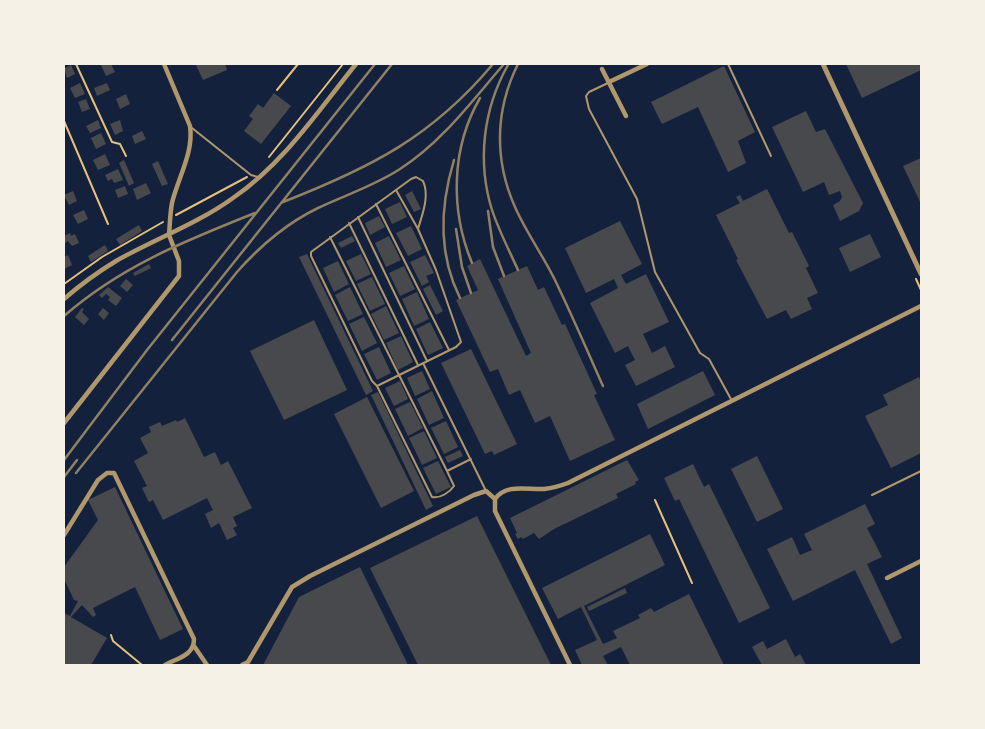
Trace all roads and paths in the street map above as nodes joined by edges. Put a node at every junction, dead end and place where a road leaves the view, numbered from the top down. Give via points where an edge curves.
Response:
1 (76, 64) edge
2 (164, 64) edge
3 (298, 64) edge
4 (343, 64) edge
5 (356, 64) edge
6 (647, 64) edge
7 (728, 64) edge
8 (823, 64) edge
9 (602, 68) dead end
10 (609, 82) junction
11 (277, 90) dead end
12 (626, 116) dead end
13 (64, 122) edge
14 (190, 126) junction
15 (126, 156) dead end
16 (771, 156) dead end
17 (269, 158) dead end
18 (251, 175) junction
19 (260, 178) junction
20 (396, 190) junction
21 (376, 204) junction
22 (172, 217) junction
23 (358, 217) junction
24 (349, 223) junction
25 (108, 224) dead end
26 (418, 229) junction
27 (169, 235) junction
28 (330, 237) junction
29 (921, 274) edge
30 (64, 284) edge
31 (64, 299) edge
32 (921, 306) edge
33 (449, 350) junction
34 (427, 361) junction
35 (424, 363) junction
36 (419, 366) junction
37 (399, 376) junction
38 (377, 386) junction
39 (732, 401) junction
40 (64, 423) edge
41 (471, 459) junction
42 (447, 471) junction
43 (921, 471) edge
44 (486, 491) junction
45 (872, 495) dead end
46 (495, 499) junction
47 (655, 500) dead end
48 (661, 514) junction
49 (656, 516) dead end
50 (64, 535) edge
51 (921, 562) edge
52 (887, 578) dead end
53 (692, 584) dead end
54 (111, 635) dead end
55 (194, 646) junction
56 (142, 665) edge
57 (165, 665) edge
58 (206, 665) edge
59 (242, 665) edge
60 (570, 665) edge

1 - 15 path via 112,142 120,144
2 - 14 street
3 - 11 path
4 - 17 path
5 - 19 street via 283,155
6 - 10 street
7 - 16 lane
8 - 29 street
9 - 10 street
10 - 12 street
10 - 39 lane via 586,96 589,109 637,199 655,272 700,353 709,359
13 - 25 path
14 - 18 lane
14 - 22 street via 189,149 172,203
18 - 19 lane
18 - 22 path
19 - 27 street via 232,200
20 - 21 lane
20 - 26 lane
20 - 26 lane via 416,177 424,181 424,207
21 - 23 lane
21 - 33 lane
22 - 27 street
22 - 30 path via 102,257
23 - 24 lane
23 - 34 lane
24 - 28 lane
24 - 36 lane
26 - 33 lane via 460,338 460,345
27 - 31 street via 105,268
27 - 40 street via 179,261 179,276
28 - 37 lane
28 - 38 lane via 315,248 311,256
32 - 39 street
33 - 34 lane
34 - 35 lane
35 - 36 lane
35 - 41 lane
36 - 37 lane
37 - 38 lane
37 - 42 lane
38 - 42 lane via 432,497 438,498 453,488
39 - 46 street via 568,483 552,488 508,490
41 - 42 lane
41 - 44 lane
43 - 45 lane
44 - 46 street
44 - 59 street via 292,587 248,662
46 - 60 street via 495,511
47 - 48 path
48 - 49 path
48 - 53 path
50 - 55 street via 98,480 107,473 114,473 194,639
51 - 52 street
54 - 56 path via 113,641
55 - 57 street via 188,654
55 - 58 street

